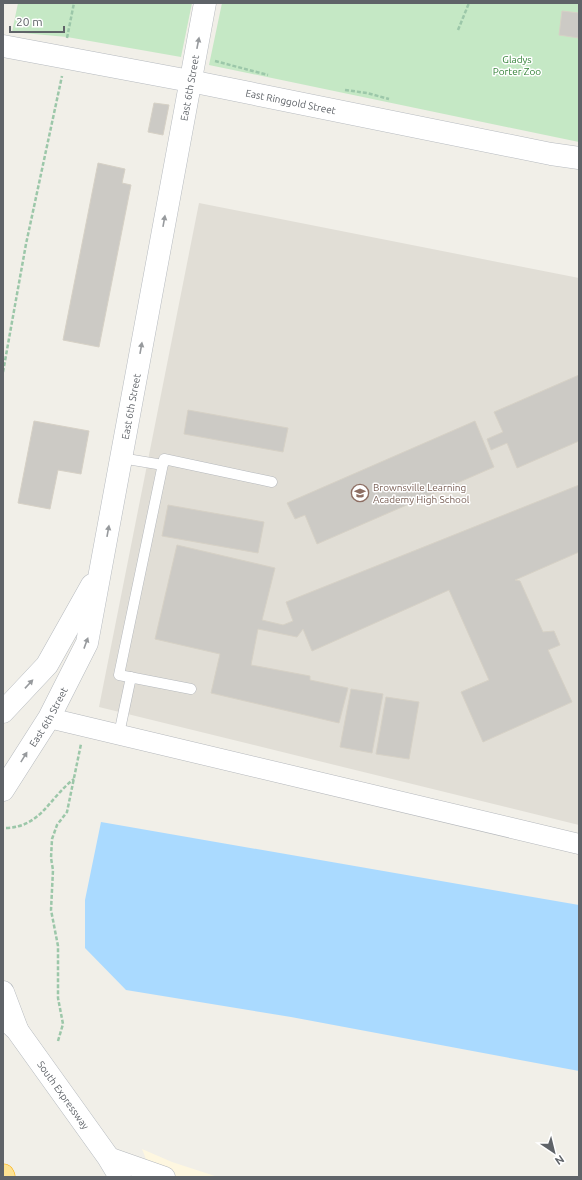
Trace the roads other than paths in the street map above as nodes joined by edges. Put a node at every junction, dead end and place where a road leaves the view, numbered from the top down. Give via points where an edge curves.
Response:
1 (206, 3) edge
2 (3, 46) edge
3 (190, 81) junction
4 (579, 158) edge
5 (121, 458) junction
6 (162, 466) junction
7 (272, 482) dead end
8 (101, 570) junction
9 (131, 677) junction
10 (191, 689) dead end
11 (3, 712) edge
12 (49, 718) junction
13 (119, 734) junction
14 (3, 790) edge
15 (579, 844) edge
16 (3, 992) edge
17 (10, 1024) edge
18 (108, 1157) junction
19 (120, 1177) edge
20 (165, 1177) edge

3 -> 1 main road, East 6th Street
2 - 3 main road, East Ringgold Street
3 - 4 main road, East Ringgold Street
5 -> 3 main road, East 6th Street
5 - 6 lane
8 -> 5 main road, East 6th Street
6 - 7 lane via 164,459
6 - 9 lane via 119,675
11 -> 8 main road via 47,665
12 -> 8 main road, East 6th Street via 87,643
9 - 10 lane
9 - 13 lane
12 - 13 street
14 -> 12 main road, East 6th Street
13 - 15 street
16 - 17 main road
17 - 18 main road, South Expressway
18 - 19 main road, South Expressway
18 - 20 street

